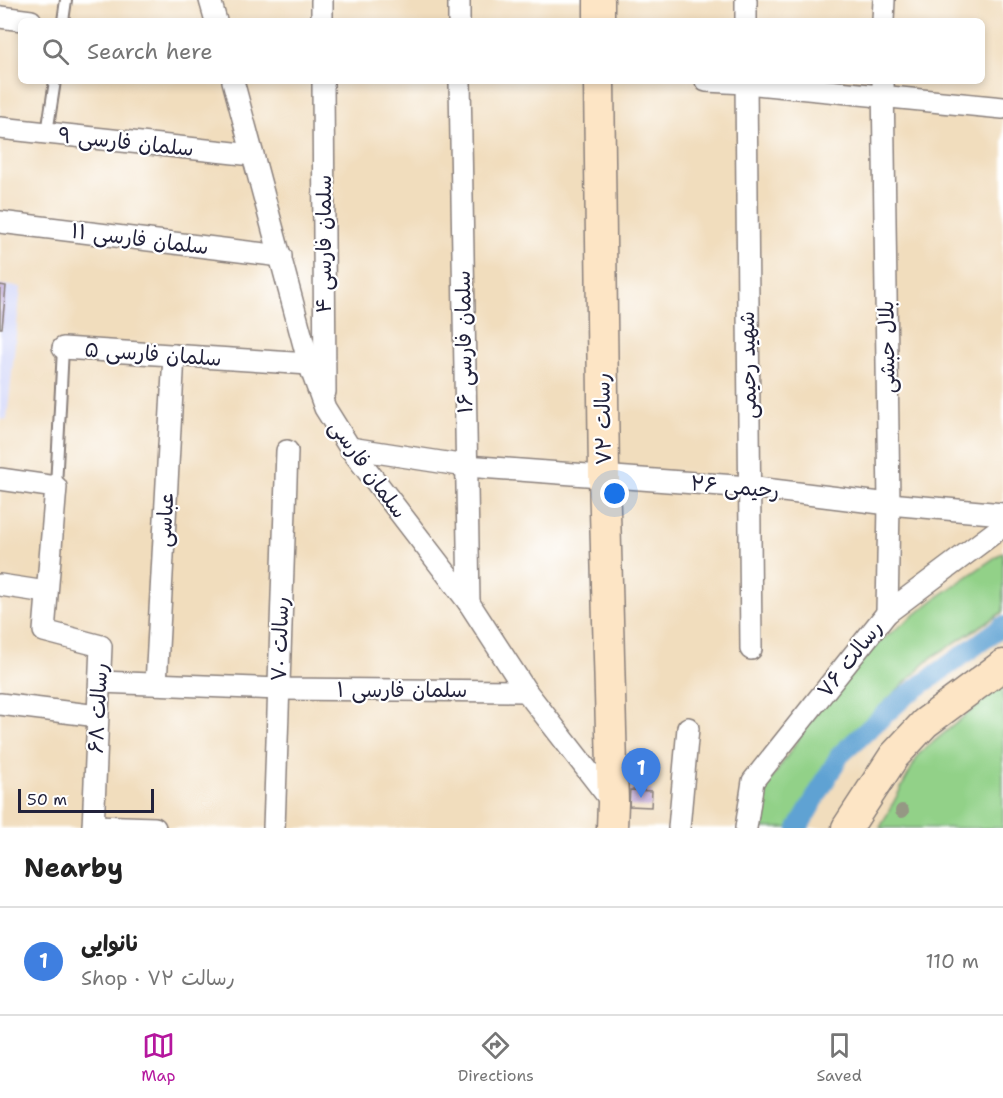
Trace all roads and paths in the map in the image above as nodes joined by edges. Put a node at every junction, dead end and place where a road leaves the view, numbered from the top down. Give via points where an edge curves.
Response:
1 (66, 0) edge
2 (210, 0) edge
3 (322, 0) edge
4 (459, 0) edge
5 (599, 0) edge
6 (746, 0) edge
7 (884, 0) edge
8 (0, 17) edge
9 (63, 18) edge
10 (215, 18) edge
11 (322, 18) edge
12 (459, 18) edge
13 (599, 18) edge
14 (746, 18) edge
15 (884, 18) edge
16 (18, 19) edge
17 (55, 84) edge
18 (234, 84) edge
19 (323, 84) edge
20 (460, 84) edge
21 (599, 84) edge
22 (746, 84) edge
23 (785, 84) edge
24 (883, 89) edge
25 (1003, 108) edge
26 (0, 128) edge
27 (47, 133) junction
28 (253, 155) junction
29 (0, 222) edge
30 (281, 256) junction
31 (63, 348) joint
32 (174, 355) junction
33 (309, 364) junction
34 (325, 408) junction
35 (350, 448) junction
36 (287, 451) dead end
37 (466, 466) junction
38 (604, 475) junction
39 (0, 479) edge
40 (56, 487) junction
41 (749, 487) junction
42 (889, 504) junction
43 (1003, 514) edge
44 (1003, 526) edge
45 (0, 585) edge
46 (46, 592) junction
47 (468, 603) junction
48 (886, 613) junction
49 (751, 649) dead end
50 (1003, 665) edge
51 (100, 682) junction
52 (156, 684) junction
53 (279, 689) junction
54 (526, 691) junction
55 (0, 704) edge
56 (99, 716) junction
57 (688, 728) dead end
58 (613, 815) edge
59 (93, 827) edge
60 (155, 828) edge
61 (274, 828) edge
62 (678, 828) edge
63 (746, 828) edge
64 (846, 828) edge

1 - 9 lane
2 - 10 street
3 - 11 street
4 - 12 street
5 - 13 street
6 - 14 street
7 - 15 street
8 - 16 street
17 - 27 lane
18 - 28 street, سلمان فارسی
19 - 34 street, سلمان فارسی ۴
20 - 37 street, سلمان فارسی ۱۶
21 - 38 street, رسالت ۷۲
22 - 41 street, شهید رحیمی
23 - 24 street
24 - 25 street
24 - 42 street, بلال حبشی
26 - 27 street, سلمان فارسی ۹
27 - 28 street, سلمان فارسی ۹
28 - 30 street, سلمان فارسی
29 - 30 street, سلمان فارسی ۱۱
30 - 33 street, سلمان فارسی
31 - 32 street, سلمان فارسی ۵
31 - 40 lane, سلمان فارسی ۵
32 - 33 street, سلمان فارسی ۵
32 - 52 street, عباسی
33 - 34 street, سلمان فارسی
34 - 35 street, سلمان فارسی
35 - 37 street, رحیمی ۲۶
35 - 47 street, سلمان فارسی
36 - 53 street, رسالت ۷۰
37 - 38 street, رحیمی ۲۶
37 - 47 street, سلمان فارسی ۱۶
38 - 41 street, رحیمی ۲۶
38 - 58 street, رسالت ۷۲
39 - 40 street
40 - 46 street, رسالت ۶۸
41 - 42 street, رحیمی ۲۶
41 - 49 street, شهید رحیمی
42 - 43 street, رحیمی ۲۶
42 - 48 street, بلال حبشی
44 - 48 street, رسالت ۷۶
45 - 46 street
46 - 51 street, رسالت ۶۸ via 45,631 101,646
47 - 54 street, سلمان فارسی
48 - 63 street, رسالت ۷۶ via 753,781
50 - 64 street via 925,723 894,756
51 - 52 street, سلمان فارسی ۱
51 - 56 street, رسالت ۶۸
52 - 53 street, سلمان فارسی ۱
53 - 54 street, سلمان فارسی ۱
53 - 61 street, رسالت ۷۰
54 - 58 street, سلمان فارسی
55 - 56 street
56 - 59 street, رسالت ۶۸
57 - 62 street
59 - 60 street

